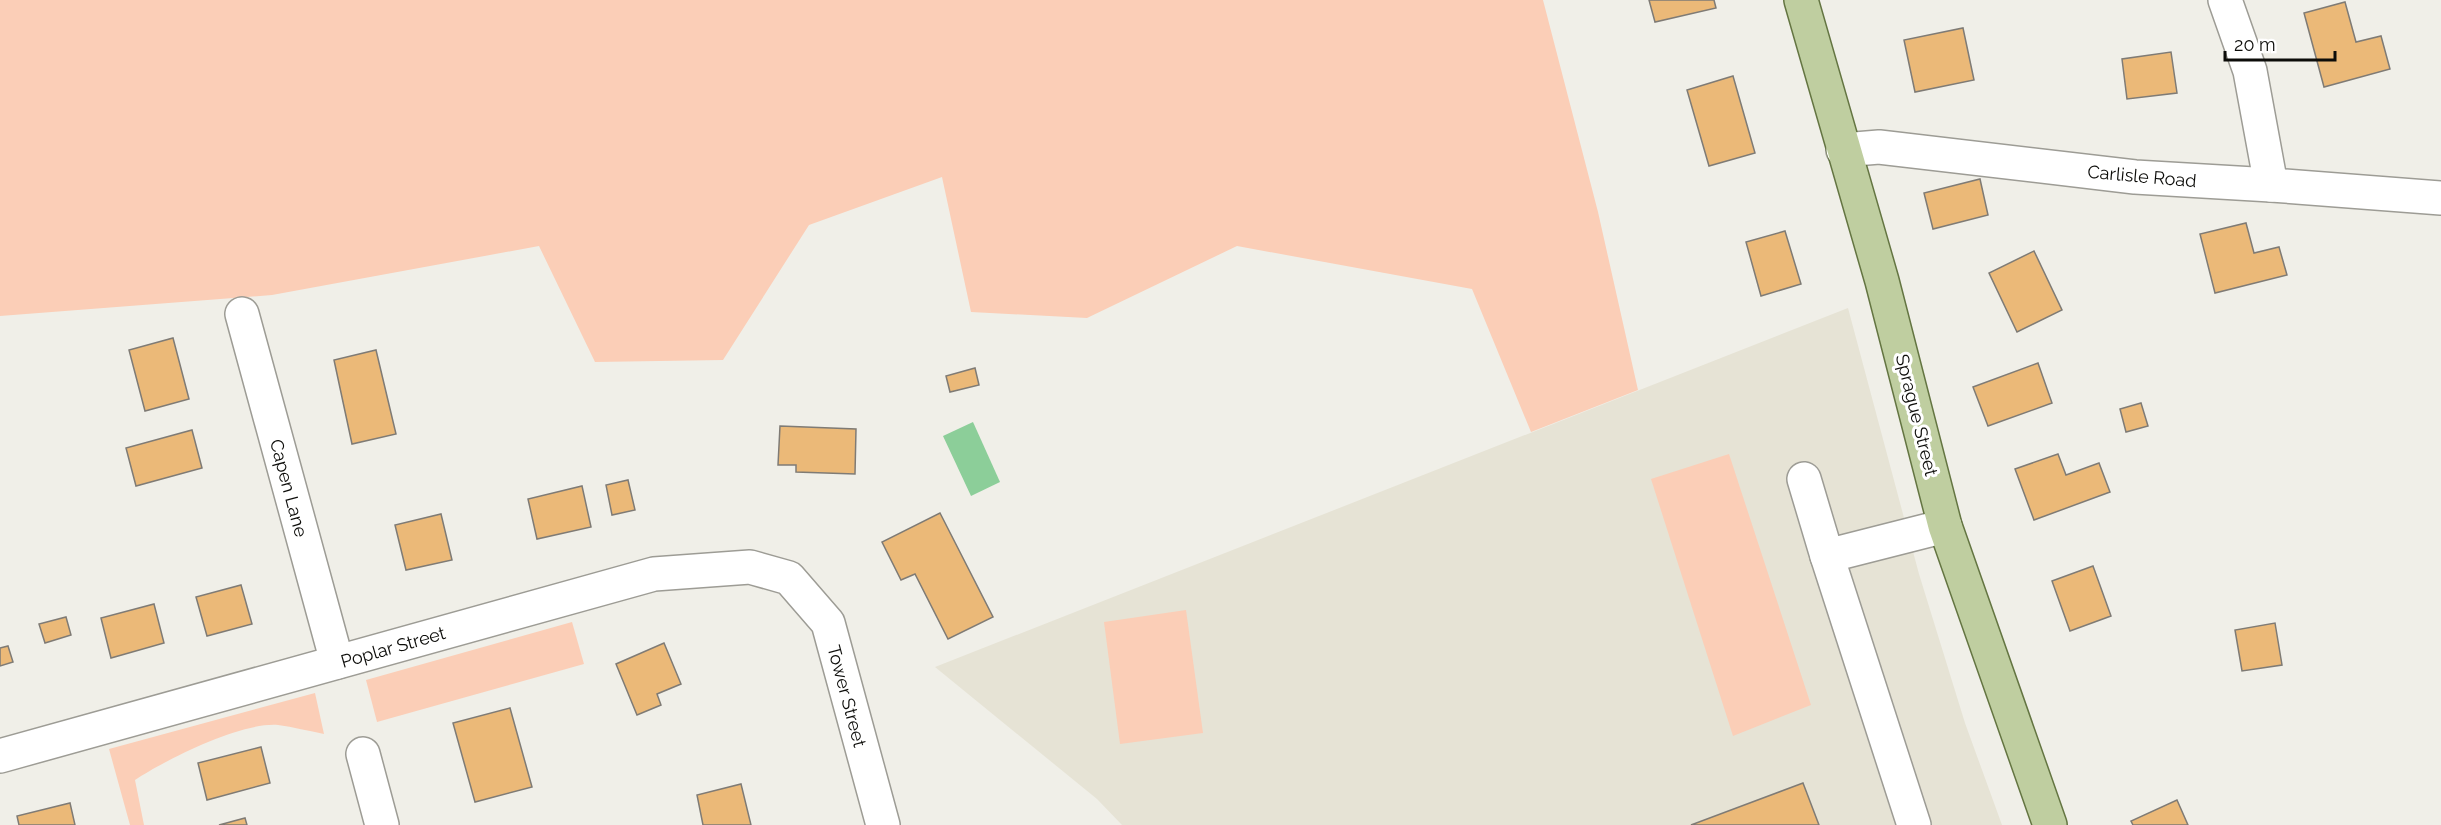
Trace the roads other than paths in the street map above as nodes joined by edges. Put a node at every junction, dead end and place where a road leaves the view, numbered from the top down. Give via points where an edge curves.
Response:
1 (1801, 0) edge
2 (2225, 0) edge
3 (1843, 150) junction
4 (2271, 185) junction
5 (2441, 198) edge
6 (242, 314) dead end
7 (1803, 479) dead end
8 (1945, 526) junction
9 (1827, 555) junction
10 (789, 578) joint
11 (337, 662) junction
12 (363, 754) dead end
13 (0, 756) edge
14 (382, 825) edge
15 (883, 825) edge
16 (1914, 825) edge
17 (2050, 825) edge

1 - 3 main road, Sprague Street
2 - 4 street via 2250,70
3 - 4 street, Carlisle Road via 1879,147 2135,177
3 - 8 main road, Sprague Street via 1882,281
4 - 5 street, Carlisle Road
6 - 11 street, Capen Lane
7 - 9 street
8 - 9 street
8 - 17 main road, Sprague Street
9 - 16 street
10 - 11 street, Poplar Street via 750,567 654,574
10 - 15 street, Tower Street via 828,622
11 - 13 street, Poplar Street
12 - 14 street

